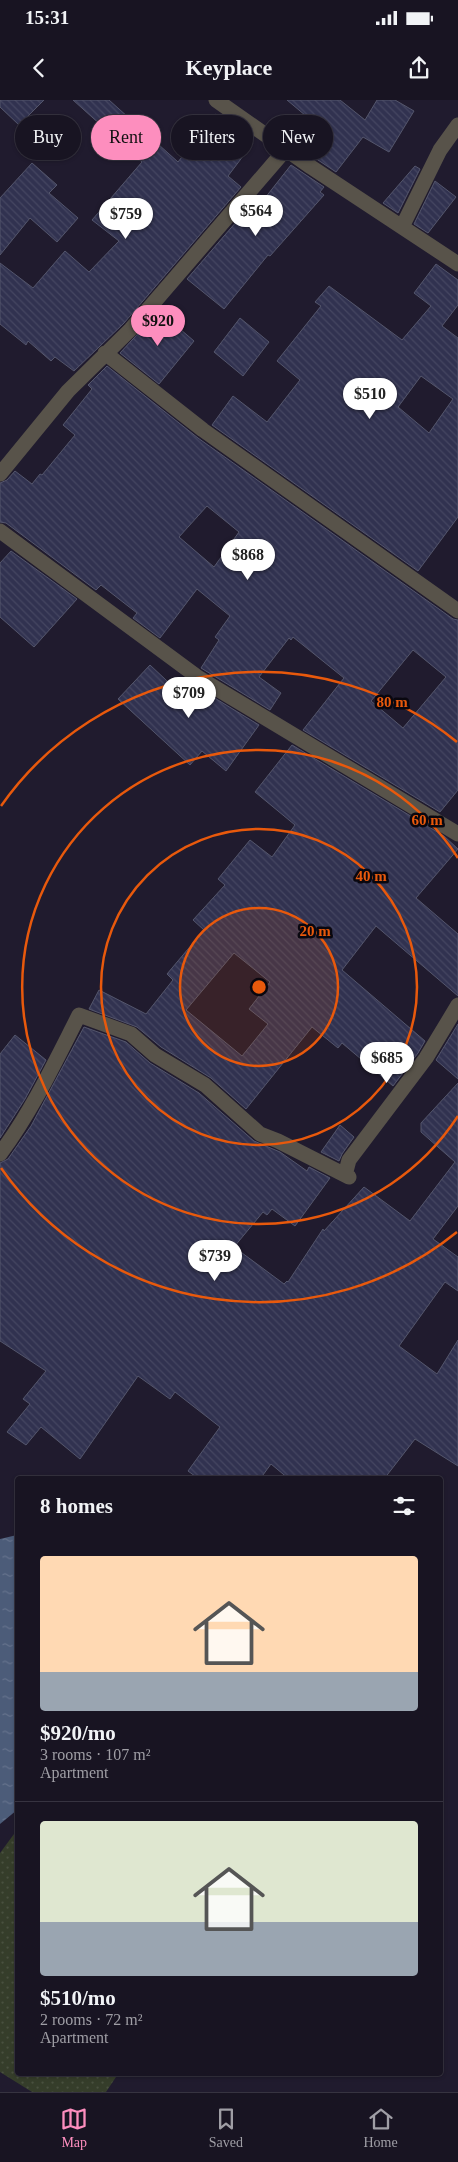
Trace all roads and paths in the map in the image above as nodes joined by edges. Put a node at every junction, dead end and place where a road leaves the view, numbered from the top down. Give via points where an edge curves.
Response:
1 (216, 100) edge
2 (458, 125) edge
3 (263, 133) edge
4 (277, 160) edge
5 (302, 160) edge
6 (402, 227) junction
7 (458, 264) edge
8 (105, 353) junction
9 (0, 474) edge
10 (0, 531) edge
11 (458, 611) edge
12 (458, 834) edge
13 (458, 1005) edge
14 (0, 1154) edge

1 - 3 street
2 - 6 street via 440,150
4 - 8 street via 131,329
5 - 6 street
6 - 7 street
8 - 9 street via 68,391
8 - 11 street via 211,436
10 - 12 street via 199,678
13 - 14 street via 426,1058 349,1160 347,1176 260,1134 204,1085 155,1055 130,1034 79,1015 44,1083

